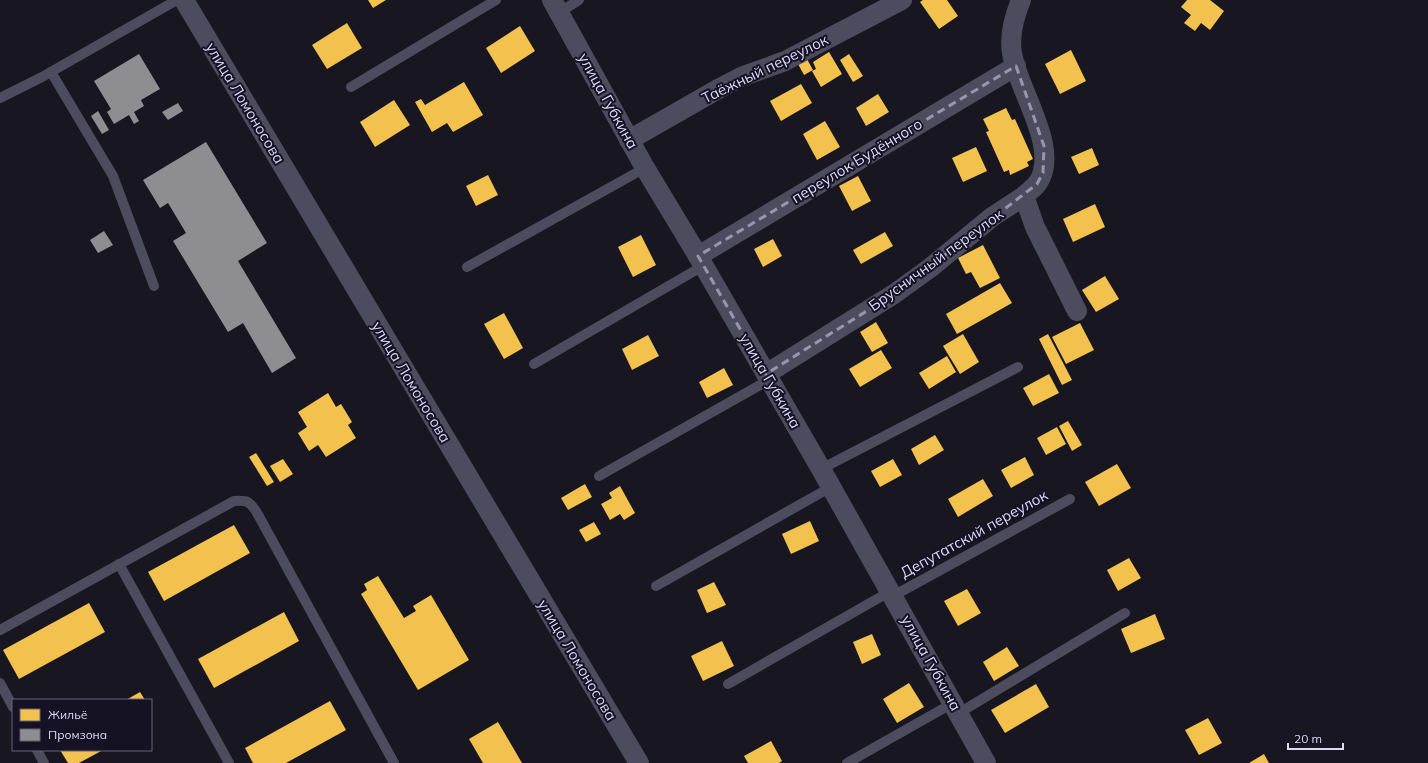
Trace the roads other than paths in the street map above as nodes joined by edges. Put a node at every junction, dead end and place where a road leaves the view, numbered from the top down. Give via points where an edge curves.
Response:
1 (177, 0) edge
2 (184, 0) edge
3 (496, 0) edge
4 (579, 0) edge
5 (902, 0) edge
6 (1021, 0) edge
7 (556, 6) edge
8 (1016, 66) junction
9 (51, 72) junction
10 (351, 87) dead end
11 (0, 98) edge
12 (630, 140) junction
13 (645, 168) junction
14 (1024, 196) junction
15 (700, 260) junction
16 (467, 267) dead end
17 (154, 286) dead end
18 (1077, 311) dead end
19 (534, 364) dead end
20 (1018, 367) dead end
21 (767, 377) junction
22 (821, 469) junction
23 (599, 476) dead end
24 (831, 487) junction
25 (1070, 499) dead end
26 (119, 564) junction
27 (656, 586) dead end
28 (892, 594) junction
29 (1125, 613) dead end
30 (0, 630) edge
31 (0, 683) edge
32 (728, 684) dead end
33 (12, 705) edge
34 (956, 708) junction
35 (38, 751) edge
36 (44, 763) edge
37 (229, 763) edge
38 (394, 763) edge
39 (639, 763) edge
40 (847, 763) edge
41 (986, 763) edge

1 - 9 lane
2 - 39 street, улица Ломоносова
3 - 10 lane
4 - 7 lane
5 - 12 street, Таёжный переулок via 785,61 741,77
6 - 8 street, Брусничный переулок via 1015,14 1011,37
7 - 12 street, улица Губкина
8 - 14 street, Брусничный переулок via 1040,132 1045,158 1043,173 1037,184
8 - 15 street, переулок Будённого
9 - 11 lane
9 - 17 lane via 113,176
12 - 13 street, улица Губкина
13 - 15 street, улица Губкина
13 - 16 lane
14 - 18 street via 1034,227
14 - 21 street, Брусничный переулок via 992,217 894,294
15 - 19 lane, переулок Будённого
15 - 21 street, улица Губкина
20 - 22 lane
21 - 22 street, улица Губкина
21 - 23 lane, Брусничный переулок
22 - 24 street, улица Губкина
24 - 27 lane
24 - 28 street, улица Губкина
25 - 28 lane, Депутатский переулок
26 - 30 lane
26 - 37 lane
26 - 38 lane via 234,501 250,503
28 - 32 lane, Депутатский переулок
28 - 34 street, улица Губкина
29 - 34 lane
31 - 33 lane
34 - 40 lane
34 - 41 street, улица Губкина
35 - 36 lane

